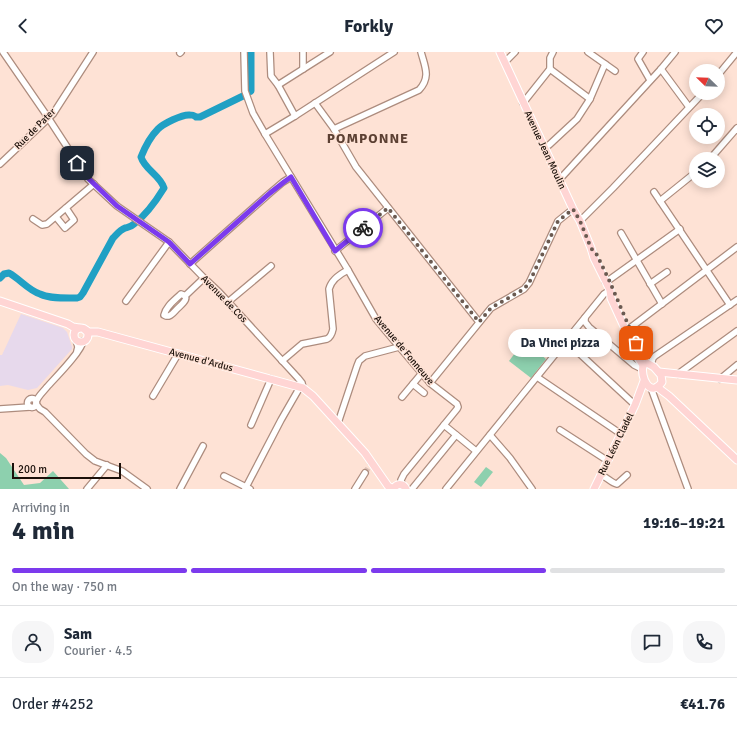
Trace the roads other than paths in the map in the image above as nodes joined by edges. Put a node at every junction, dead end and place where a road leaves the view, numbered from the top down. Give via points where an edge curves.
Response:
1 (3, 52) edge
2 (92, 52) edge
3 (244, 52) edge
4 (270, 52) edge
5 (303, 52) edge
6 (330, 52) edge
7 (393, 52) edge
8 (421, 52) edge
9 (500, 52) edge
10 (515, 52) edge
11 (553, 52) edge
12 (588, 52) edge
13 (643, 52) edge
14 (675, 52) edge
15 (737, 52) edge
16 (505, 62) junction
17 (605, 64) junction
18 (725, 67) edge
19 (303, 69) junction
20 (550, 69) junction
21 (661, 69) junction
22 (615, 71) dead end
23 (650, 80) junction
24 (278, 85) junction
25 (590, 99) junction
26 (696, 100) edge
27 (315, 103) junction
28 (523, 103) junction
29 (689, 107) junction
30 (295, 116) junction
31 (49, 118) junction
32 (737, 128) edge
33 (334, 129) junction
34 (265, 134) junction
35 (544, 147) junction
36 (716, 152) edge
37 (0, 164) edge
38 (291, 177) junction
39 (689, 178) edge
40 (560, 179) junction
41 (94, 184) junction
42 (654, 192) dead end
43 (660, 201) junction
44 (66, 208) junction
45 (388, 208) junction
46 (573, 209) junction
47 (56, 217) junction
48 (33, 219) dead end
49 (580, 221) junction
50 (680, 229) junction
51 (621, 233) dead end
52 (169, 242) junction
53 (737, 247) edge
54 (335, 251) junction
55 (637, 261) junction
56 (190, 264) junction
57 (270, 266) dead end
58 (348, 270) junction
59 (707, 270) junction
60 (667, 272) dead end
61 (204, 278) junction
62 (607, 281) junction
63 (650, 284) junction
64 (610, 290) junction
65 (186, 296) dead end
66 (126, 300) dead end
67 (737, 300) edge
68 (0, 302) edge
69 (228, 302) junction
70 (662, 304) junction
71 (730, 305) junction
72 (585, 318) junction
73 (479, 322) junction
74 (66, 323) junction
75 (579, 325) junction
76 (589, 327) junction
77 (630, 328) junction
78 (82, 329) junction
79 (737, 331) edge
80 (100, 333) junction
81 (80, 339) junction
82 (566, 341) junction
83 (399, 346) junction
84 (178, 354) junction
85 (282, 361) junction
86 (737, 365) edge
87 (646, 366) junction
88 (659, 372) junction
89 (422, 373) junction
90 (678, 374) junction
91 (537, 377) junction
92 (271, 379) junction
93 (720, 379) junction
94 (737, 380) edge
95 (644, 381) junction
96 (430, 383) junction
97 (413, 384) junction
98 (655, 386) junction
99 (302, 388) junction
100 (424, 393) dead end
101 (153, 396) dead end
102 (402, 397) dead end
103 (636, 402) junction
104 (33, 403) junction
105 (0, 409) edge
106 (338, 423) junction
107 (251, 425) dead end
108 (444, 425) junction
109 (560, 430) dead end
110 (621, 434) junction
111 (456, 435) junction
112 (490, 435) junction
113 (203, 446) dead end
114 (476, 451) junction
115 (737, 460) edge
116 (608, 461) junction
117 (107, 465) junction
118 (364, 473) tunnel mouth
119 (601, 474) junction
120 (627, 475) dead end
121 (224, 476) dead end
122 (404, 487) edge
123 (247, 488) edge
124 (87, 489) edge
125 (147, 489) edge
126 (180, 489) edge
127 (355, 489) edge
128 (393, 489) edge
129 (412, 489) edge
130 (446, 489) edge
131 (532, 489) edge
132 (594, 489) edge
133 (688, 489) edge

1 - 31 street, Avenue de Cos
2 - 31 street, Rue de Pater
3 - 34 street, Avenue de Fonneuve via 245,92
4 - 24 street via 271,76
5 - 19 street
6 - 19 street
7 - 27 street
8 - 33 street via 426,78 419,90
9 - 16 main road, Avenue Jean Moulin
10 - 16 street
11 - 20 street
12 - 17 street
13 - 23 street via 638,59
14 - 21 street
15 - 18 street
16 - 28 main road, Avenue Jean Moulin
17 - 22 street
17 - 25 street
19 - 24 street
20 - 25 street
20 - 28 street
21 - 23 street
21 - 29 street
23 - 40 street
24 - 30 street
25 - 35 street via 577,119
26 - 29 street
27 - 30 street
27 - 33 street
28 - 35 main road, Avenue Jean Moulin
29 - 49 street
30 - 34 street
31 - 37 street, Rue de Pater
31 - 41 street, Avenue de Cos via 67,148
32 - 36 street
33 - 45 street via 356,167
34 - 38 street, Avenue de Fonneuve
35 - 40 main road, Avenue Jean Moulin
38 - 54 street, Avenue de Fonneuve
38 - 56 street
39 - 43 street
40 - 46 main road, Avenue Jean Moulin
41 - 44 street
41 - 52 street, Avenue de Cos via 117,206
42 - 43 street
43 - 50 street
44 - 47 street
44 - 47 street via 74,220 65,228
45 - 54 street
45 - 73 street
46 - 49 main road, Avenue Jean Moulin
46 - 73 street via 558,221 527,286 491,308
47 - 48 street via 42,225
49 - 62 main road, Avenue Jean Moulin
50 - 55 street
50 - 59 street
51 - 55 street
52 - 56 street, Avenue de Cos
52 - 66 street
53 - 59 street
54 - 58 street, Avenue de Fonneuve
55 - 62 street
55 - 63 street
56 - 61 street, Avenue de Cos
57 - 69 street
58 - 83 street, Avenue de Fonneuve via 376,319
58 - 85 street via 330,284 333,329 330,337 327,340 302,344
59 - 70 street
59 - 71 street
60 - 63 street
61 - 65 street
61 - 69 street, Avenue de Cos
62 - 64 main road
62 - 77 main road
63 - 70 street
64 - 72 street
64 - 87 main road via 611,298
67 - 71 street
68 - 74 main road, Avenue d'Ardus
69 - 85 street, Avenue de Cos
70 - 77 street
71 - 87 street via 655,356
72 - 75 street
72 - 76 street
73 - 96 street
74 - 78 main road, Avenue d'Ardus
74 - 81 main road
75 - 76 street
75 - 82 street
76 - 87 street via 633,364
77 - 87 main road
78 - 80 main road, Avenue d'Ardus
78 - 81 main road via 87,335
78 - 81 main road via 75,331
79 - 90 street
80 - 81 main road
80 - 84 main road, Avenue d'Ardus
81 - 104 street via 83,344 79,352
82 - 91 street
82 - 103 street
83 - 89 street, Avenue de Fonneuve
83 - 106 street via 365,356 359,361
84 - 92 main road, Avenue d'Ardus
84 - 101 street
85 - 99 street, Avenue de Cos via 302,383
86 - 93 street
87 - 88 main road
87 - 95 main road
88 - 90 main road
88 - 98 main road via 662,377
89 - 96 street, Avenue de Fonneuve
89 - 97 street
90 - 93 main road
91 - 110 street
91 - 112 street
92 - 99 main road, Avenue d'Ardus
92 - 107 street
93 - 94 main road
95 - 98 main road via 647,385
95 - 103 main road, Rue Léon Cladel
96 - 108 street, Avenue de Fonneuve via 458,407
97 - 100 street
97 - 102 street
98 - 103 main road, Rue Léon Cladel
98 - 115 main road via 669,392 670,396
98 - 133 street
99 - 106 main road
99 - 123 street via 281,420
103 - 110 main road, Rue Léon Cladel
104 - 105 street
104 - 117 street via 86,454 95,461
106 - 128 main road
108 - 111 street
108 - 122 street, Avenue de Fonneuve via 404,474
109 - 116 street
110 - 116 main road, Rue Léon Cladel
111 - 114 street
111 - 129 street
112 - 114 street
112 - 131 street
113 - 126 street
114 - 130 street
116 - 119 main road, Rue Léon Cladel
117 - 124 street
117 - 125 street via 122,471
118 - 127 street
119 - 120 street via 614,484
119 - 132 main road, Rue Léon Cladel
121 - 123 street
122 - 128 main road via 396,486

